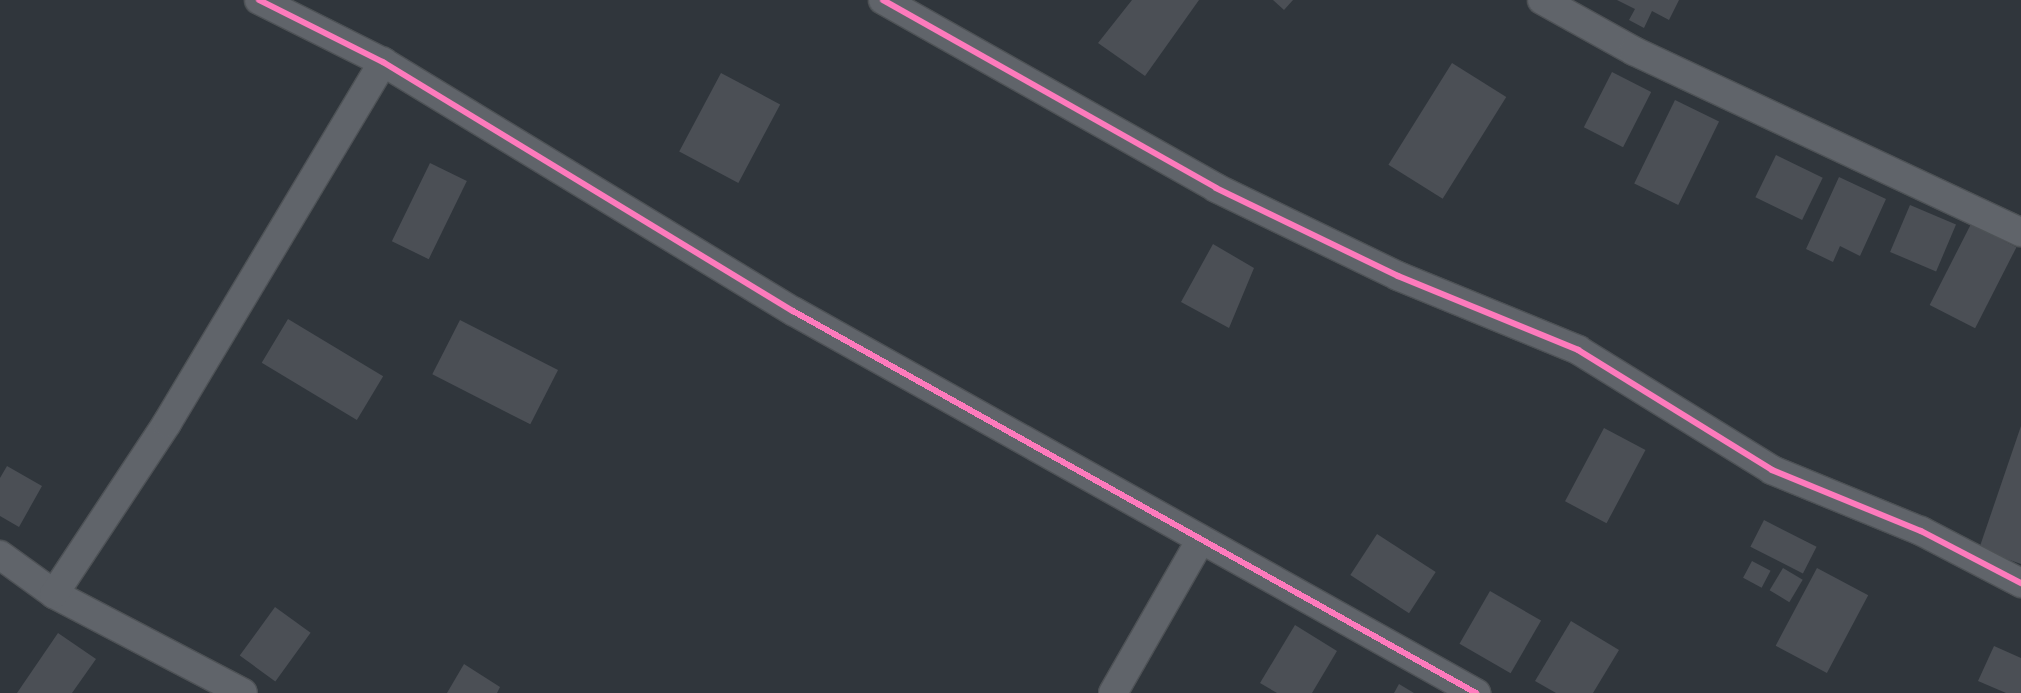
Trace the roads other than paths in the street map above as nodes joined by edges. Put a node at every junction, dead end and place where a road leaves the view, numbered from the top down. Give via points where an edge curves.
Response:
1 (259, 0) edge
2 (883, 0) edge
3 (1542, 0) edge
4 (383, 62) junction
5 (2021, 232) edge
6 (1200, 541) junction
7 (0, 555) edge
8 (2021, 583) edge
9 (54, 594) junction
10 (243, 693) edge
11 (1113, 693) edge
12 (1476, 693) edge

1 - 4 street
2 - 8 street via 1216,188 1398,276 1578,350 1772,470 1921,531
3 - 5 street via 1634,51
4 - 6 street via 793,311
4 - 9 street via 167,423
6 - 11 street
6 - 12 street
7 - 9 street
9 - 10 street

